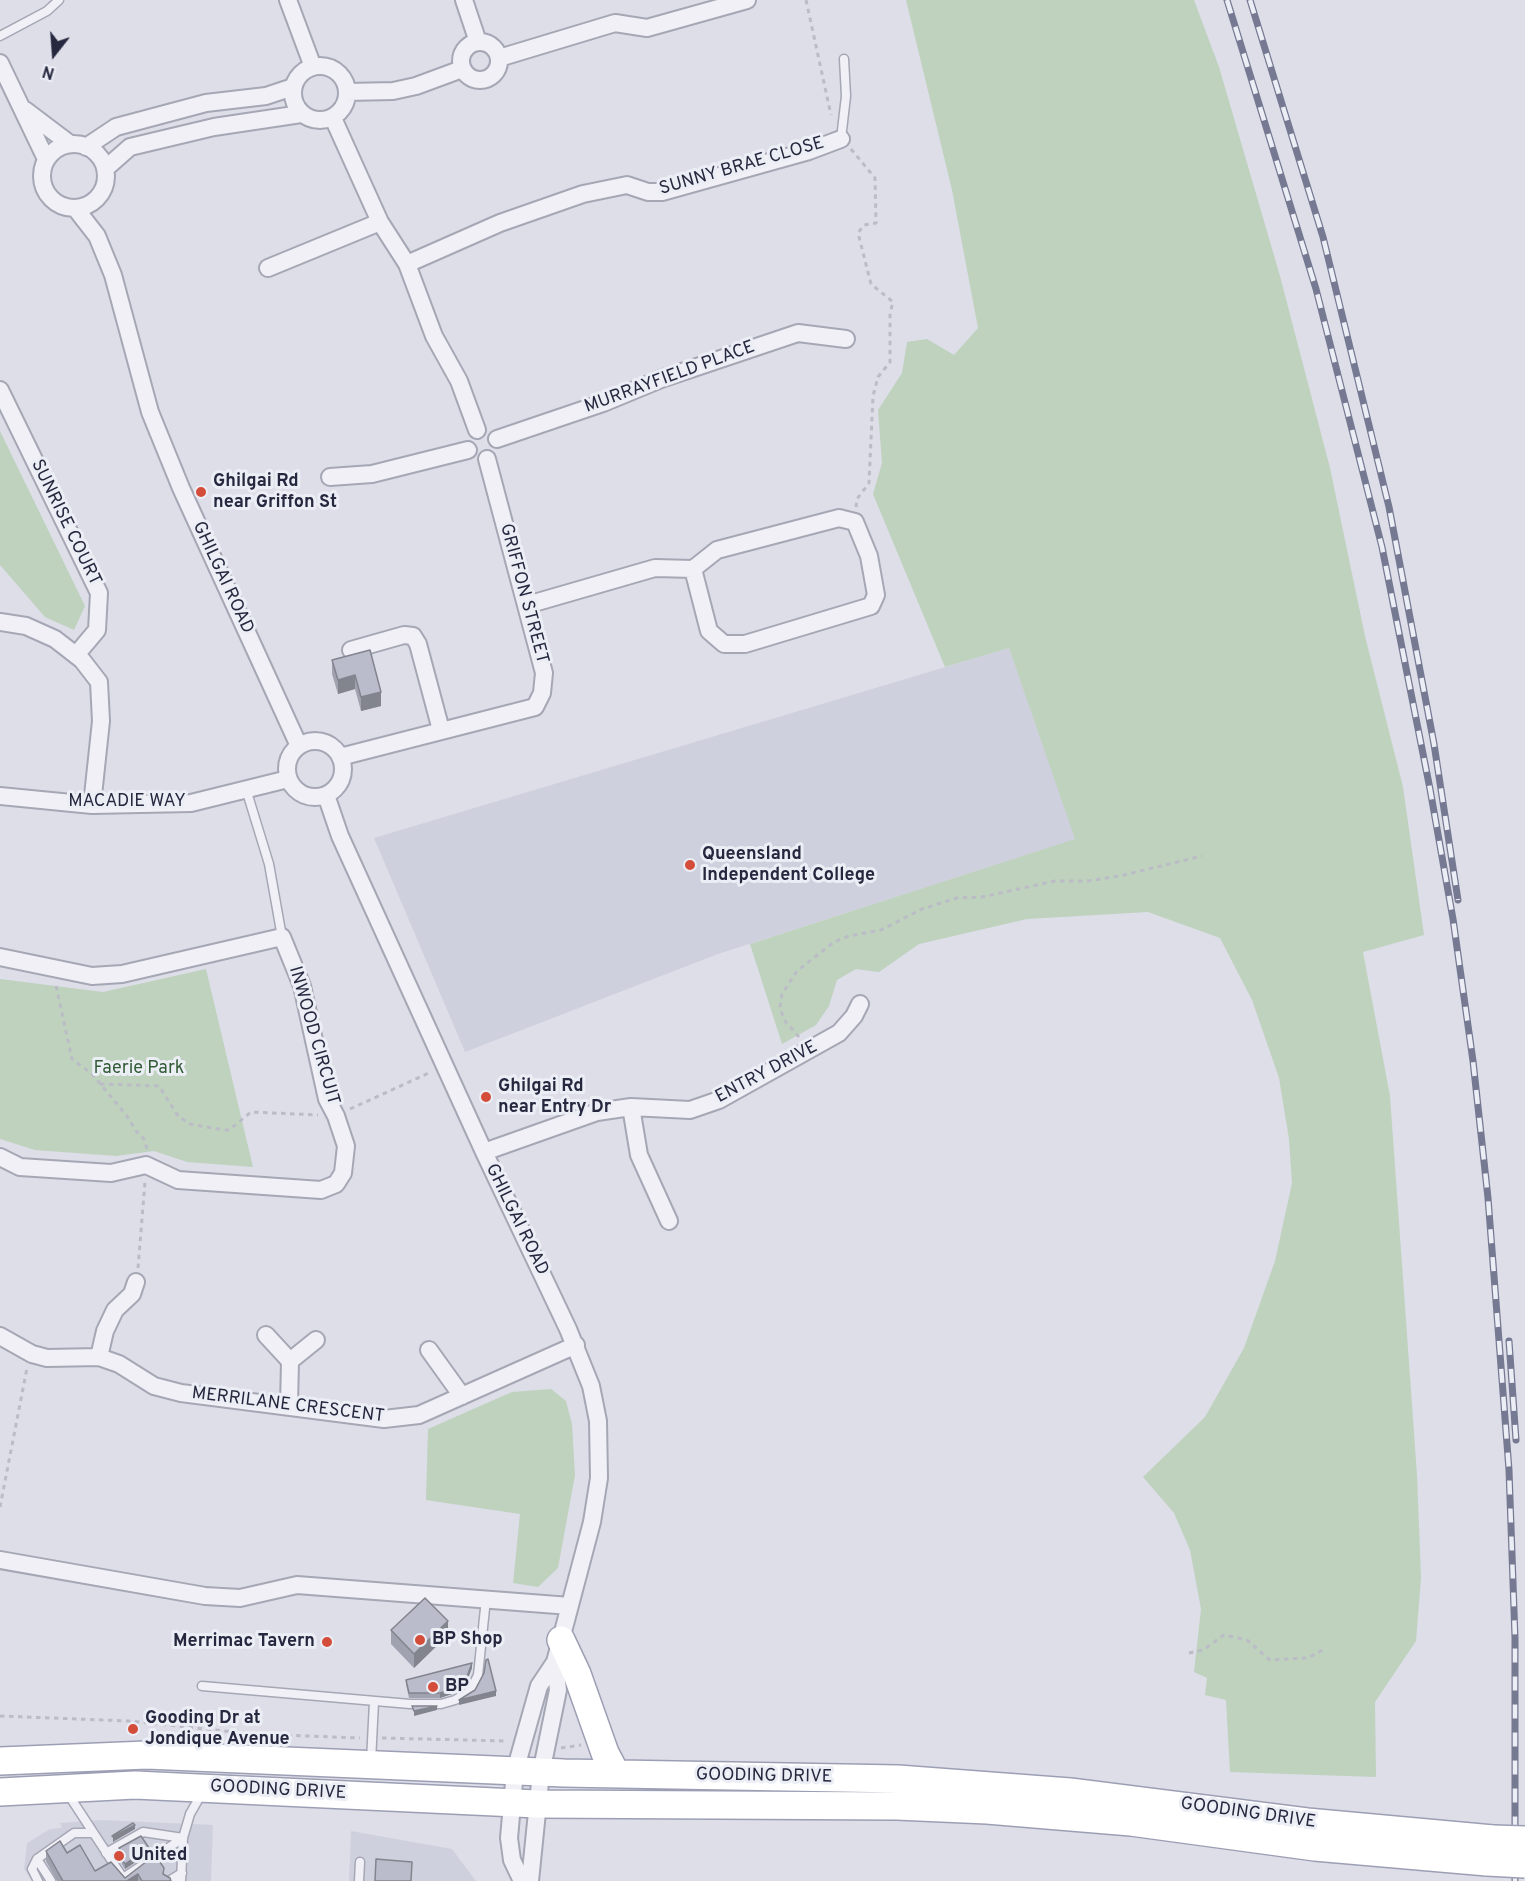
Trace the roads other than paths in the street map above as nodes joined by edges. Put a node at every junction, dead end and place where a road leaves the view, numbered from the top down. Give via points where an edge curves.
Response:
1 (59, 0) edge
2 (288, 0) edge
3 (464, 0) edge
4 (747, 0) edge
5 (0, 36) edge
6 (478, 42) junction
7 (499, 58) junction
8 (844, 59) dead end
9 (0, 63) edge
10 (313, 67) junction
11 (462, 69) junction
12 (293, 87) junction
13 (347, 92) junction
14 (25, 110) junction
15 (301, 114) junction
16 (333, 118) junction
17 (841, 139) joint
18 (78, 146) junction
19 (46, 159) junction
20 (105, 169) junction
21 (94, 201) junction
22 (76, 209) junction
23 (380, 222) junction
24 (98, 236) junction
25 (407, 264) junction
26 (268, 268) dead end
27 (846, 339) dead end
28 (0, 390) edge
29 (477, 430) junction
30 (497, 439) junction
31 (468, 450) junction
32 (487, 459) junction
33 (330, 477) dead end
34 (693, 569) junction
35 (527, 605) junction
36 (0, 622) edge
37 (351, 650) dead end
38 (76, 656) junction
39 (441, 730) junction
40 (299, 746) junction
41 (340, 757) junction
42 (288, 779) junction
43 (246, 788) junction
44 (326, 795) junction
45 (0, 796) edge
46 (92, 805) junction
47 (282, 937) junction
48 (0, 957) edge
49 (860, 1004) dead end
50 (631, 1107) junction
51 (484, 1152) junction
52 (0, 1157) edge
53 (669, 1221) dead end
54 (136, 1282) road end
55 (266, 1335) dead end
56 (0, 1336) edge
57 (316, 1340) dead end
58 (576, 1345) junction
59 (429, 1350) dead end
60 (99, 1357) junction
61 (290, 1361) junction
62 (462, 1396) junction
63 (289, 1406) junction
64 (0, 1560) edge
65 (486, 1598) junction
66 (570, 1606) junction
67 (558, 1651) junction
68 (202, 1686) dead end
69 (374, 1702) junction
70 (371, 1751) junction
71 (0, 1761) edge
72 (528, 1772) junction
73 (616, 1774) junction
74 (205, 1787) junction
75 (64, 1788) junction
76 (0, 1792) edge
77 (510, 1803) junction
78 (537, 1804) junction
79 (93, 1833) junction
80 (183, 1838) junction
81 (1525, 1840) edge
82 (1490, 1850) junction
83 (106, 1853) junction
84 (37, 1859) junction
85 (360, 1862) dead end
86 (1525, 1864) edge
87 (181, 1877) edge
88 (124, 1880) edge
89 (39, 1881) edge
90 (51, 1881) edge
91 (169, 1881) edge
92 (358, 1881) edge
93 (522, 1881) edge
94 (530, 1881) edge

1 - 5 lane
2 - 10 street
3 - 6 street
4 - 7 street via 647,28 615,23
6 - 7 street via 493,47
6 - 11 street via 463,52
7 - 11 street via 497,71 488,78 475,80
8 - 17 lane via 846,96
9 - 14 street
10 - 12 street via 298,76
10 - 13 street via 334,70
11 - 13 street via 393,92
12 - 15 street via 295,105
12 - 18 street via 266,96 206,103 116,128
13 - 16 street via 341,111
14 - 18 street
14 - 19 street
15 - 16 street via 314,120
15 - 20 street via 214,127 130,147
16 - 23 street
17 - 25 street, SUNNY BRAE CLOSE via 662,192 648,192 627,184 583,194
18 - 19 street via 53,152
18 - 20 street via 101,160
19 - 22 street via 41,179 49,197 57,204
20 - 21 street via 105,187
21 - 22 street
21 - 24 street
22 - 24 street
23 - 25 street
23 - 26 street
24 - 40 street, GHILGAI ROAD via 116,284 150,412
25 - 29 street
27 - 30 street, MURRAYFIELD PLACE via 798,333
28 - 38 street, SUNRISE COURT via 99,593 97,630
29 - 30 street via 488,430
29 - 31 street via 468,441
30 - 32 street via 497,451
31 - 32 street via 476,458
31 - 33 street via 372,474
32 - 35 street, GRIFFON STREET
34 - 34 street via 709,632 724,644 745,644 871,606 876,594 869,556 855,522 839,518 717,550
34 - 35 street via 655,568
35 - 39 street, GRIFFON STREET via 544,673 543,693 534,707
36 - 38 street via 26,626 55,639
37 - 39 street via 413,636
38 - 46 street via 99,682 102,700
39 - 41 street, GRIFFON STREET
40 - 41 street via 314,741 323,743
40 - 42 street via 287,762
41 - 44 street via 341,781
42 - 43 street, MACADIE WAY
42 - 44 street via 301,794 316,798
43 - 46 street, MACADIE WAY via 191,803
43 - 47 lane via 269,864
44 - 51 street, GHILGAI ROAD via 340,836
45 - 46 street, MACADIE WAY
47 - 48 street via 122,974 92,976
47 - 52 street, INWOOD CIRCUIT via 302,986 327,1099 346,1146 344,1173 336,1185 321,1190 178,1180 146,1165 111,1173 20,1167
49 - 50 street, ENTRY DRIVE via 839,1033 719,1100 690,1110
50 - 51 street, ENTRY DRIVE via 597,1112
50 - 53 street via 639,1155
51 - 58 street, GHILGAI ROAD
54 - 60 street via 132,1294 115,1310
55 - 61 street
56 - 60 street, MERRILANE CRESCENT via 47,1358
57 - 61 street
58 - 62 street, MERRILANE CRESCENT
58 - 66 street, GHILGAI ROAD via 594,1400 600,1458 592,1522
59 - 62 street
60 - 63 street, MERRILANE CRESCENT via 119,1364 154,1386 181,1393
61 - 63 street
62 - 63 street, MERRILANE CRESCENT via 419,1414 384,1419
64 - 65 street via 205,1596 240,1598 297,1585
65 - 66 street
65 - 69 lane via 478,1675 470,1691 441,1704
66 - 67 street, GHILGAI ROAD
67 - 72 street, GHILGAI ROAD via 558,1690
67 - 72 street, GHILGAI ROAD via 539,1686 526,1725
67 - 73 main road via 577,1674
68 - 69 lane
69 - 70 lane
70 - 71 main road, GOODING DRIVE
70 - 72 main road, GOODING DRIVE
72 - 73 main road, GOODING DRIVE
72 - 77 street, GHILGAI ROAD
72 - 78 street
73 - 82 main road, GOODING DRIVE via 886,1779 1070,1791 1395,1832
74 - 75 main road, GOODING DRIVE
74 - 77 main road, GOODING DRIVE
74 - 80 lane via 190,1814
75 - 76 main road, GOODING DRIVE
75 - 79 lane
77 - 78 main road, GOODING DRIVE
77 - 93 street, GHILGAI ROAD via 510,1852
78 - 82 main road, GOODING DRIVE via 987,1810 1131,1822 1326,1848
78 - 94 street
79 - 83 lane
79 - 84 lane via 74,1833
80 - 83 lane via 143,1832
80 - 87 lane
80 - 88 lane
81 - 82 main road, GOODING DRIVE, bridge
82 - 86 main road, GOODING DRIVE, bridge
83 - 88 lane
84 - 89 lane via 32,1869
84 - 90 lane
85 - 92 lane
87 - 91 lane

